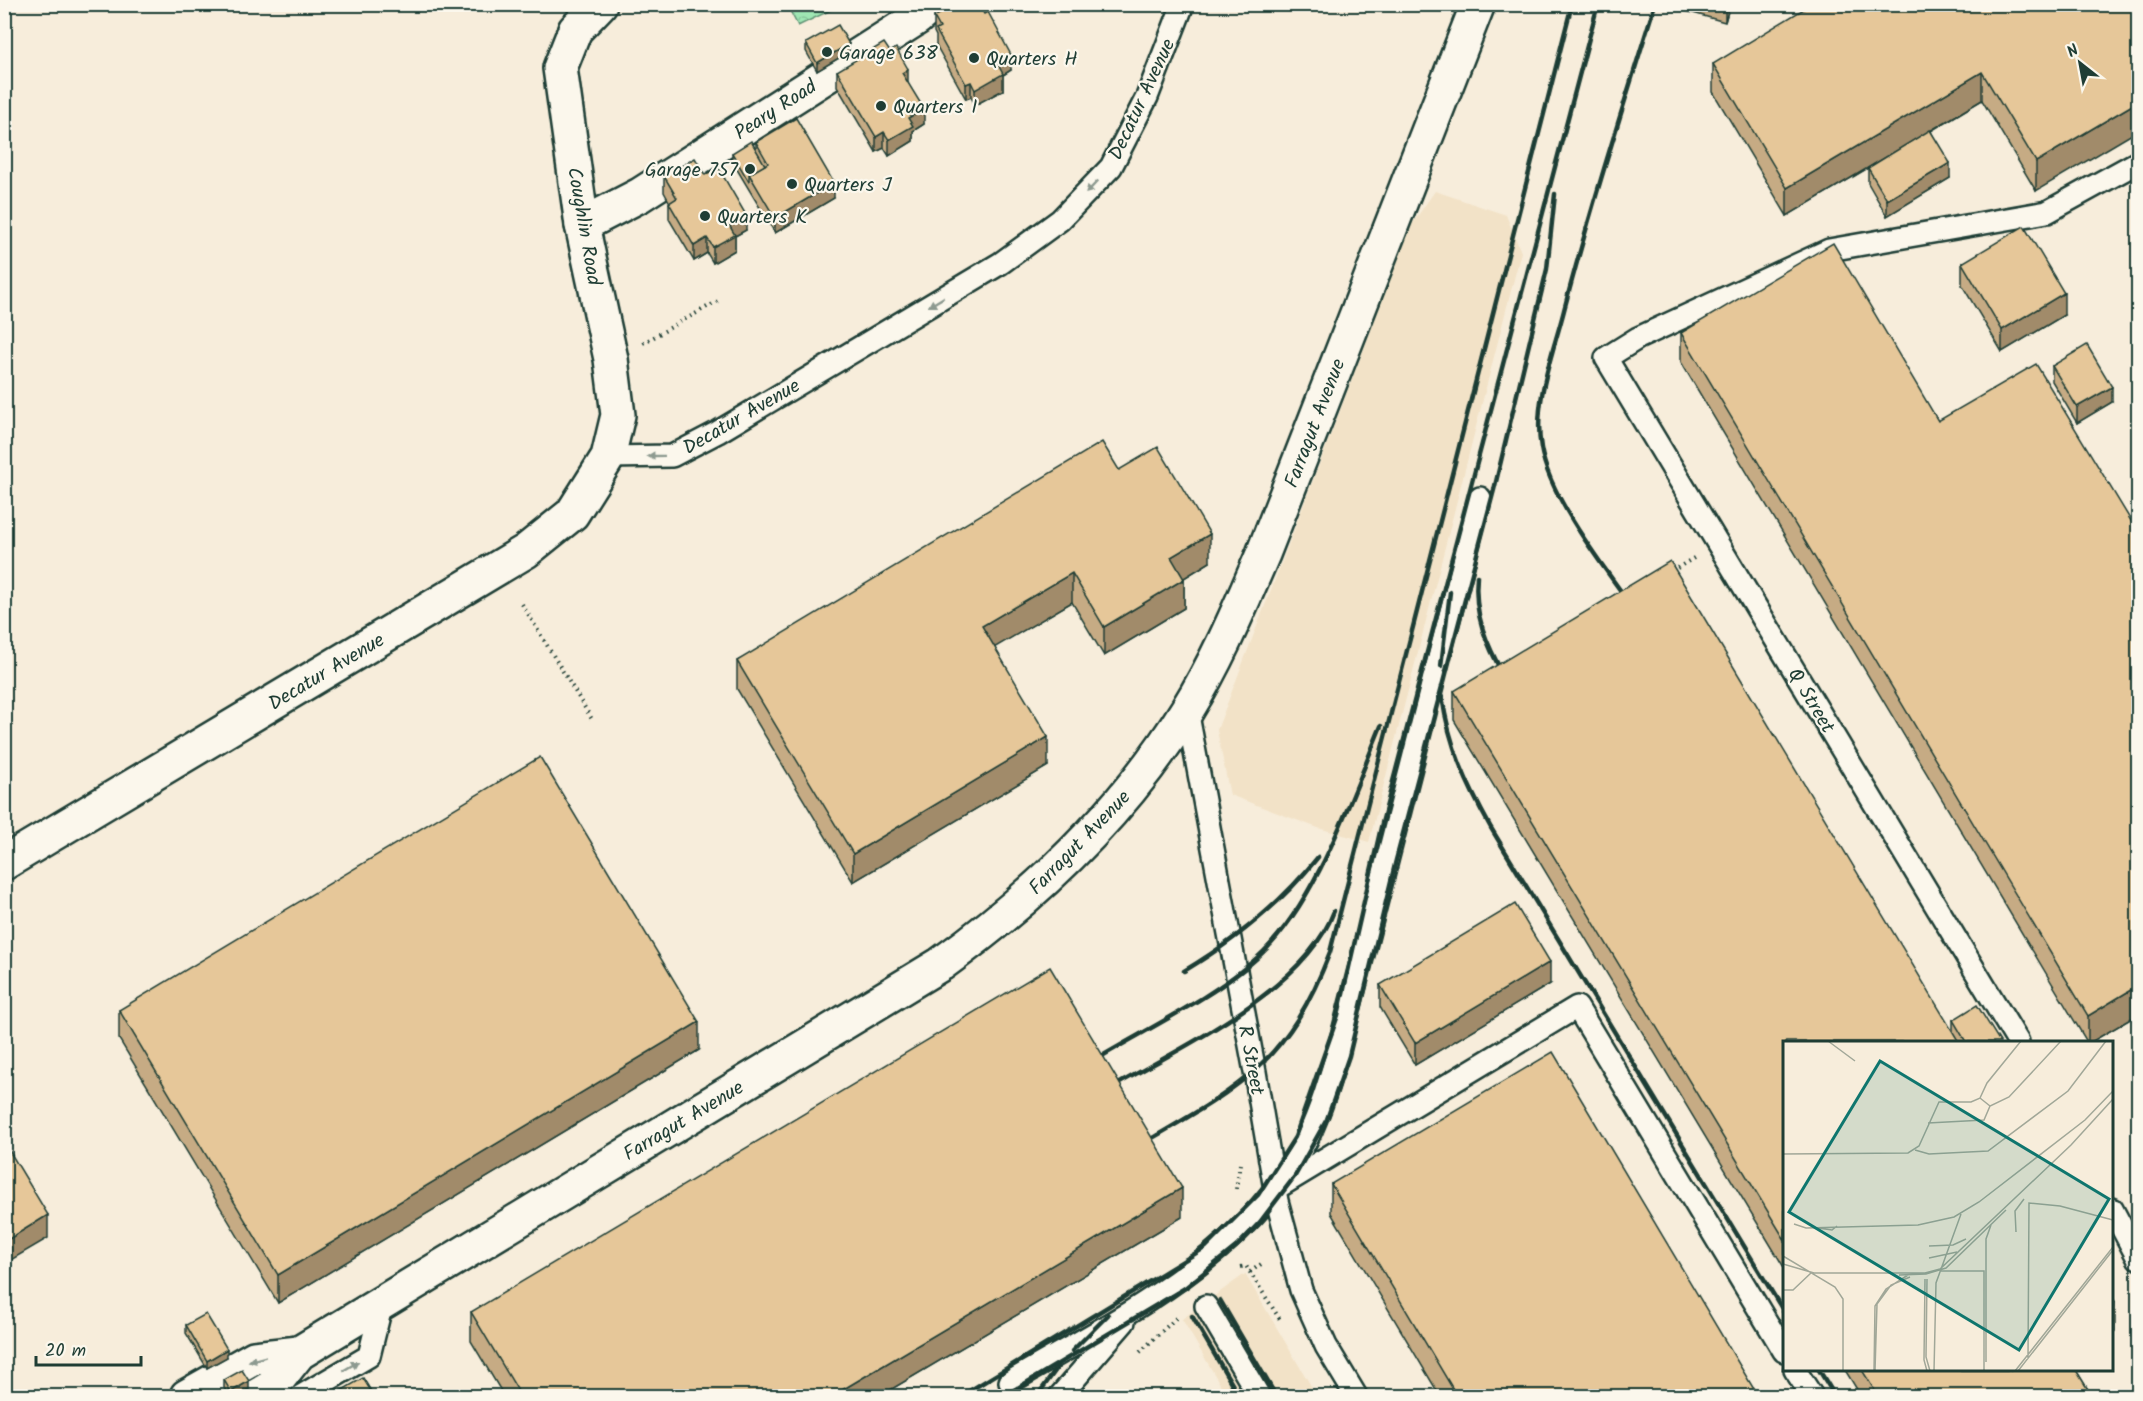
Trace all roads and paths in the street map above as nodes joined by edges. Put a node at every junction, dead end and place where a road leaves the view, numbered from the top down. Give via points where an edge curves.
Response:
1 (600, 4) edge
2 (933, 4) edge
3 (1183, 4) edge
4 (1478, 4) edge
5 (2139, 162) edge
6 (582, 225) junction
7 (718, 301) dead end
8 (639, 345) dead end
9 (608, 457) junction
10 (1480, 498) dead end
11 (1700, 555) dead end
12 (1663, 577) edge
13 (522, 604) dead end
14 (1187, 710) junction
15 (593, 721) dead end
16 (4, 863) edge
17 (2017, 1041) edge
18 (1240, 1154) dead end
19 (1275, 1189) junction
20 (1235, 1195) dead end
21 (2113, 1211) edge
22 (2139, 1257) edge
23 (382, 1303) junction
24 (1206, 1306) dead end
25 (1136, 1308) junction
26 (1783, 1349) edge
27 (299, 1353) junction
28 (1796, 1371) edge
29 (1010, 1382) dead end
30 (187, 1396) edge
31 (262, 1396) edge
32 (301, 1396) edge
33 (1060, 1396) edge
34 (1259, 1396) edge
35 (1356, 1396) edge
36 (1812, 1396) edge

1 - 6 street, Coughlin Road via 575,30 560,68
2 - 6 street, Peary Road via 640,195
3 -> 9 lane, Decatur Avenue via 1147,97 1111,167 1060,220 1001,263 718,432 672,456
4 - 14 street, Farragut Avenue via 1263,554 1232,626
5 - 17 lane, Q Street via 2048,212 1829,250 1638,338 1606,358
6 - 9 street, Coughlin Road via 611,359 618,415
7 - 8 path
9 - 16 street, Decatur Avenue via 572,514 526,551
10 - 19 lane via 1326,1093 1306,1140
11 - 12 path
13 - 15 path
14 - 19 lane, R Street
14 - 23 street, Farragut Avenue via 1113,811 1026,898 984,933 930,970
18 - 20 path
19 - 25 lane via 1233,1236 1194,1269
19 - 26 lane via 1577,1007
19 - 35 lane, R Street via 1301,1290 1326,1346
21 - 22 lane
23 - 27 street, Farragut Avenue
32 -> 23 lane via 369,1356
24 - 34 lane
25 - 29 lane
25 - 33 lane
27 -> 30 street, Farragut Avenue via 254,1358
27 - 31 street, Farragut Avenue
28 - 36 lane

